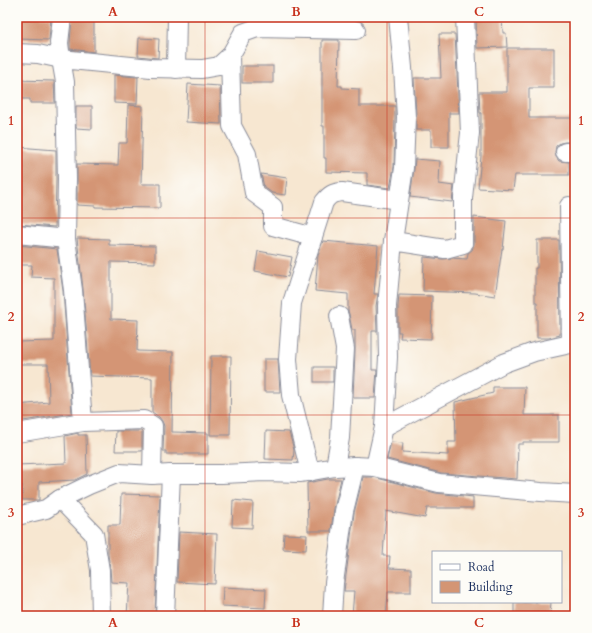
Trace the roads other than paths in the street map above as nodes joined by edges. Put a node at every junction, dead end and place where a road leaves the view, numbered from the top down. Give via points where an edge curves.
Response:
1 (62, 17) edge
2 (176, 17) edge
3 (398, 17) edge
4 (465, 17) edge
5 (356, 30) dead end
6 (17, 53) edge
7 (230, 56) junction
8 (61, 59) junction
9 (176, 68) junction
10 (399, 200) junction
11 (570, 206) dead end
12 (17, 234) edge
13 (313, 237) junction
14 (66, 238) junction
15 (393, 241) junction
16 (339, 316) dead end
17 (573, 344) edge
18 (83, 422) junction
19 (384, 428) junction
20 (17, 433) edge
21 (355, 466) junction
22 (335, 467) junction
23 (375, 467) junction
24 (310, 472) junction
25 (171, 474) junction
26 (152, 475) junction
27 (575, 494) edge
28 (60, 499) junction
29 (17, 516) edge
30 (102, 616) edge
31 (165, 616) edge
32 (332, 616) edge

1 - 8 street via 59,43
2 - 9 street
3 - 10 street via 406,117 404,168
4 - 15 street via 470,133 463,198 463,244 445,249
5 - 7 street via 257,28 243,33
6 - 8 street
7 - 9 street via 219,66 202,69
7 - 13 street via 232,126 247,154 254,193 273,207 274,226
8 - 9 street
8 - 14 street via 65,82
10 - 13 street via 334,192 324,202
10 - 15 street
11 - 17 street
12 - 14 street
13 - 24 street via 292,303 288,359 291,395
14 - 18 street via 73,290
15 - 19 street via 387,306 388,357
16 - 22 street via 345,349 340,438
17 - 19 street via 534,352 504,363
18 - 20 street
18 - 26 street via 144,420 153,426
19 - 23 street
21 - 22 street
21 - 23 street
21 - 32 street via 344,511
22 - 24 street
23 - 27 street via 439,483
24 - 25 street
25 - 26 street
25 - 31 street
26 - 28 street via 119,473
28 - 29 street via 46,509
28 - 30 street via 94,534 100,570

